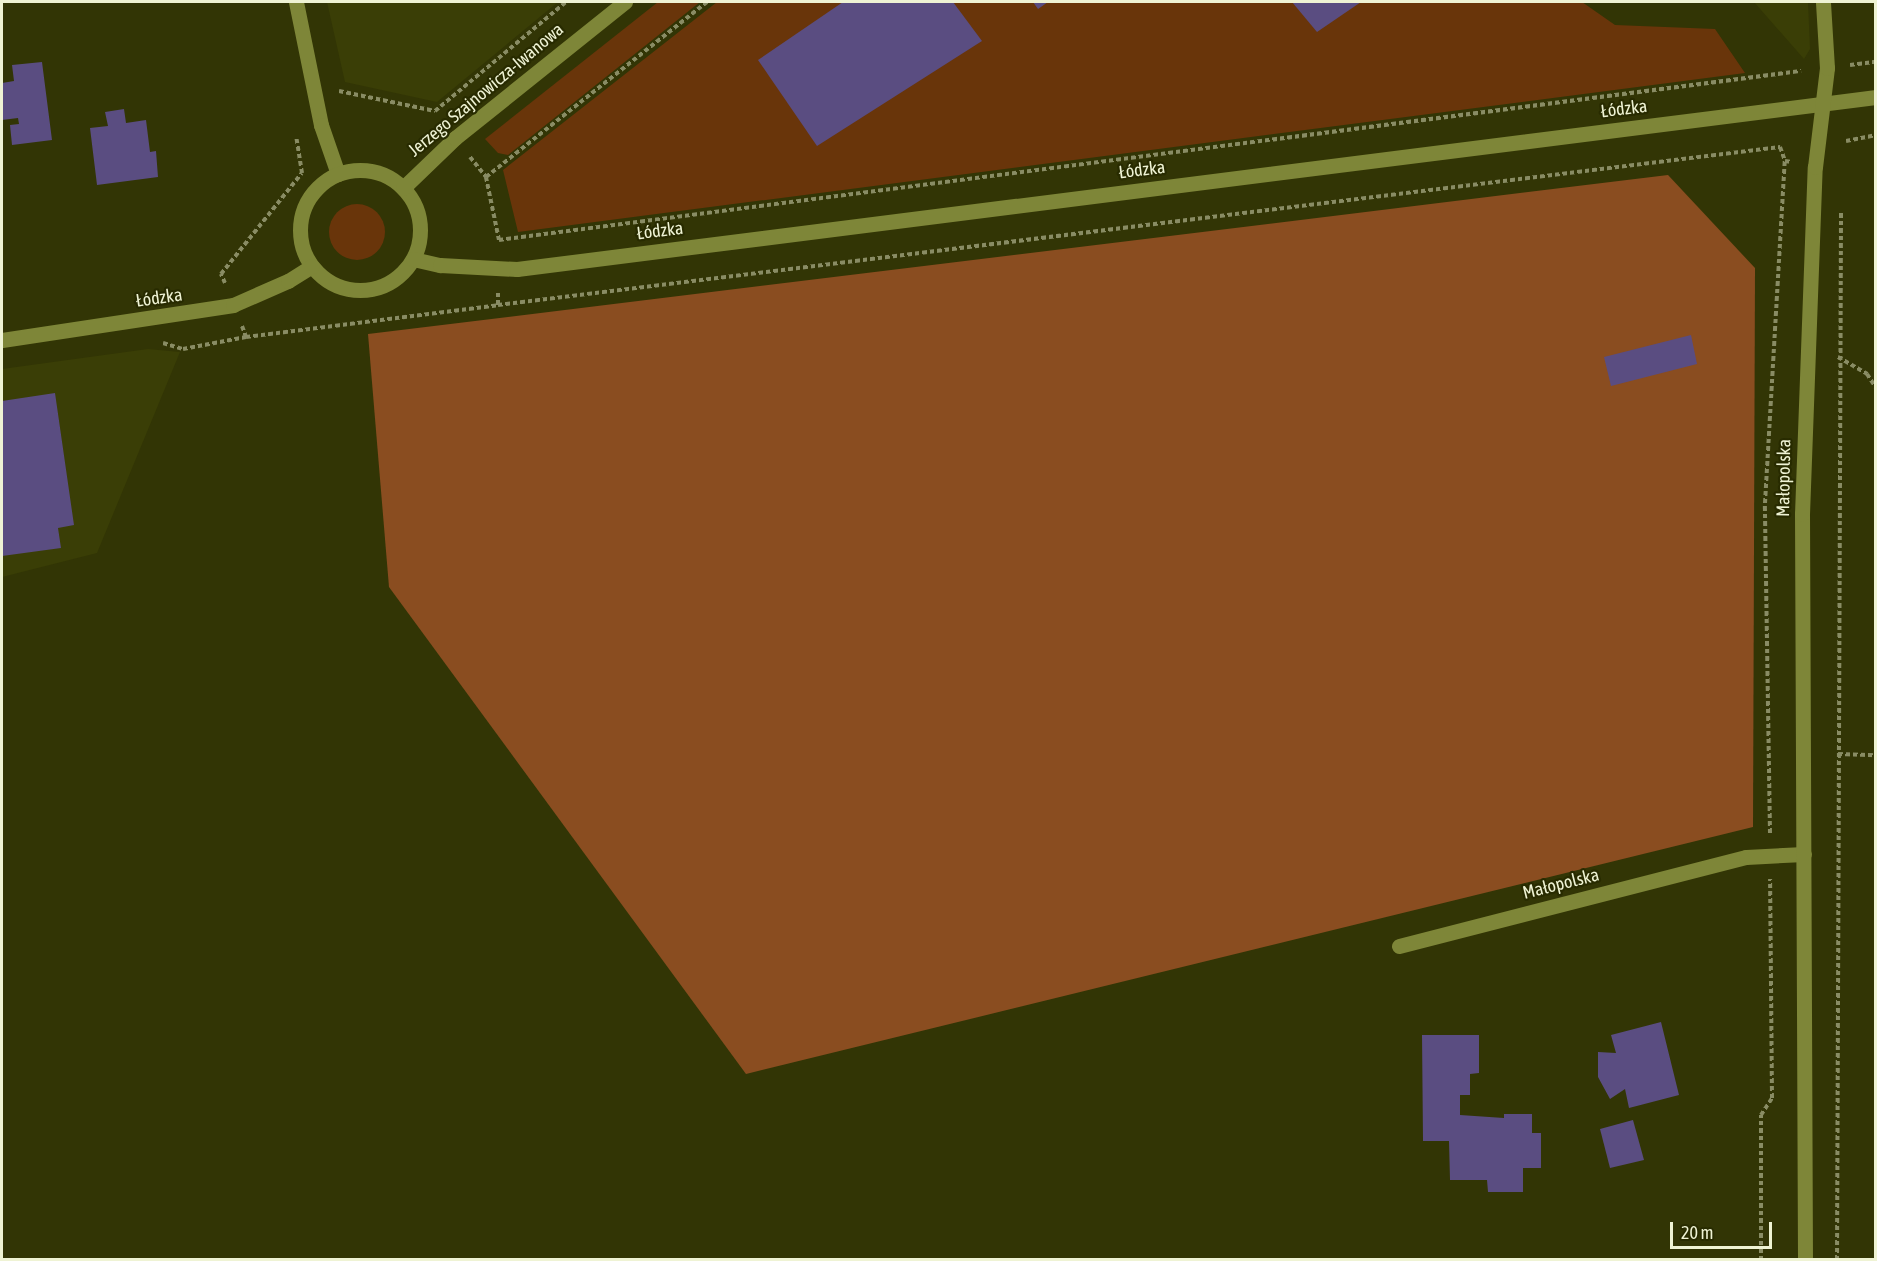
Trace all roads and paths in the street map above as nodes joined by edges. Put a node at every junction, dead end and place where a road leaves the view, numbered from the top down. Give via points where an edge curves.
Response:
1 (296, 2) edge
2 (625, 2) edge
3 (1823, 2) edge
4 (1875, 62) edge
5 (1827, 68) junction
6 (1875, 97) edge
7 (1824, 103) junction
8 (1875, 135) edge
9 (1845, 149) dead end
10 (1785, 161) junction
11 (1815, 167) junction
12 (338, 174) junction
13 (403, 188) junction
14 (1841, 205) dead end
15 (499, 240) dead end
16 (413, 259) junction
17 (312, 266) junction
18 (498, 305) dead end
19 (246, 337) dead end
20 (2, 340) edge
21 (160, 342) dead end
22 (1807, 353) junction
23 (1839, 357) junction
24 (1875, 388) edge
25 (1838, 754) junction
26 (1875, 755) edge
27 (1804, 854) junction
28 (1770, 856) junction
29 (1399, 945) dead end
30 (1761, 1260) edge
31 (1805, 1260) edge
32 (1837, 1260) edge

1 - 12 street via 321,125
2 - 13 street, Jerzego Szajnowicza-Iwanowa via 455,138
3 - 5 street, Małopolska
4 - 5 path
5 - 7 street, Małopolska
5 - 15 path
6 - 7 street, Łódzka
7 - 11 street, Małopolska
7 - 16 street, Łódzka via 518,269 440,265
8 - 9 path via 1846,138
10 - 11 path
10 - 18 path via 1780,147
10 - 28 path via 1765,503
11 - 22 street, Małopolska
12 - 13 street via 372,172
12 - 17 street via 316,190 303,213 302,241
13 - 16 street via 415,206 420,227
14 - 23 path
16 - 17 street via 392,281 364,290 335,285
17 - 20 street, Łódzka via 233,305
19 - 21 path via 183,349
22 - 23 path
22 - 27 street, Małopolska via 1802,514
23 - 24 path via 1867,374
23 - 25 path
25 - 26 path
25 - 32 path
27 - 28 street, Małopolska
27 - 31 street, Małopolska
28 - 29 street, Małopolska via 1746,856
28 - 30 path via 1773,1098 1761,1115

